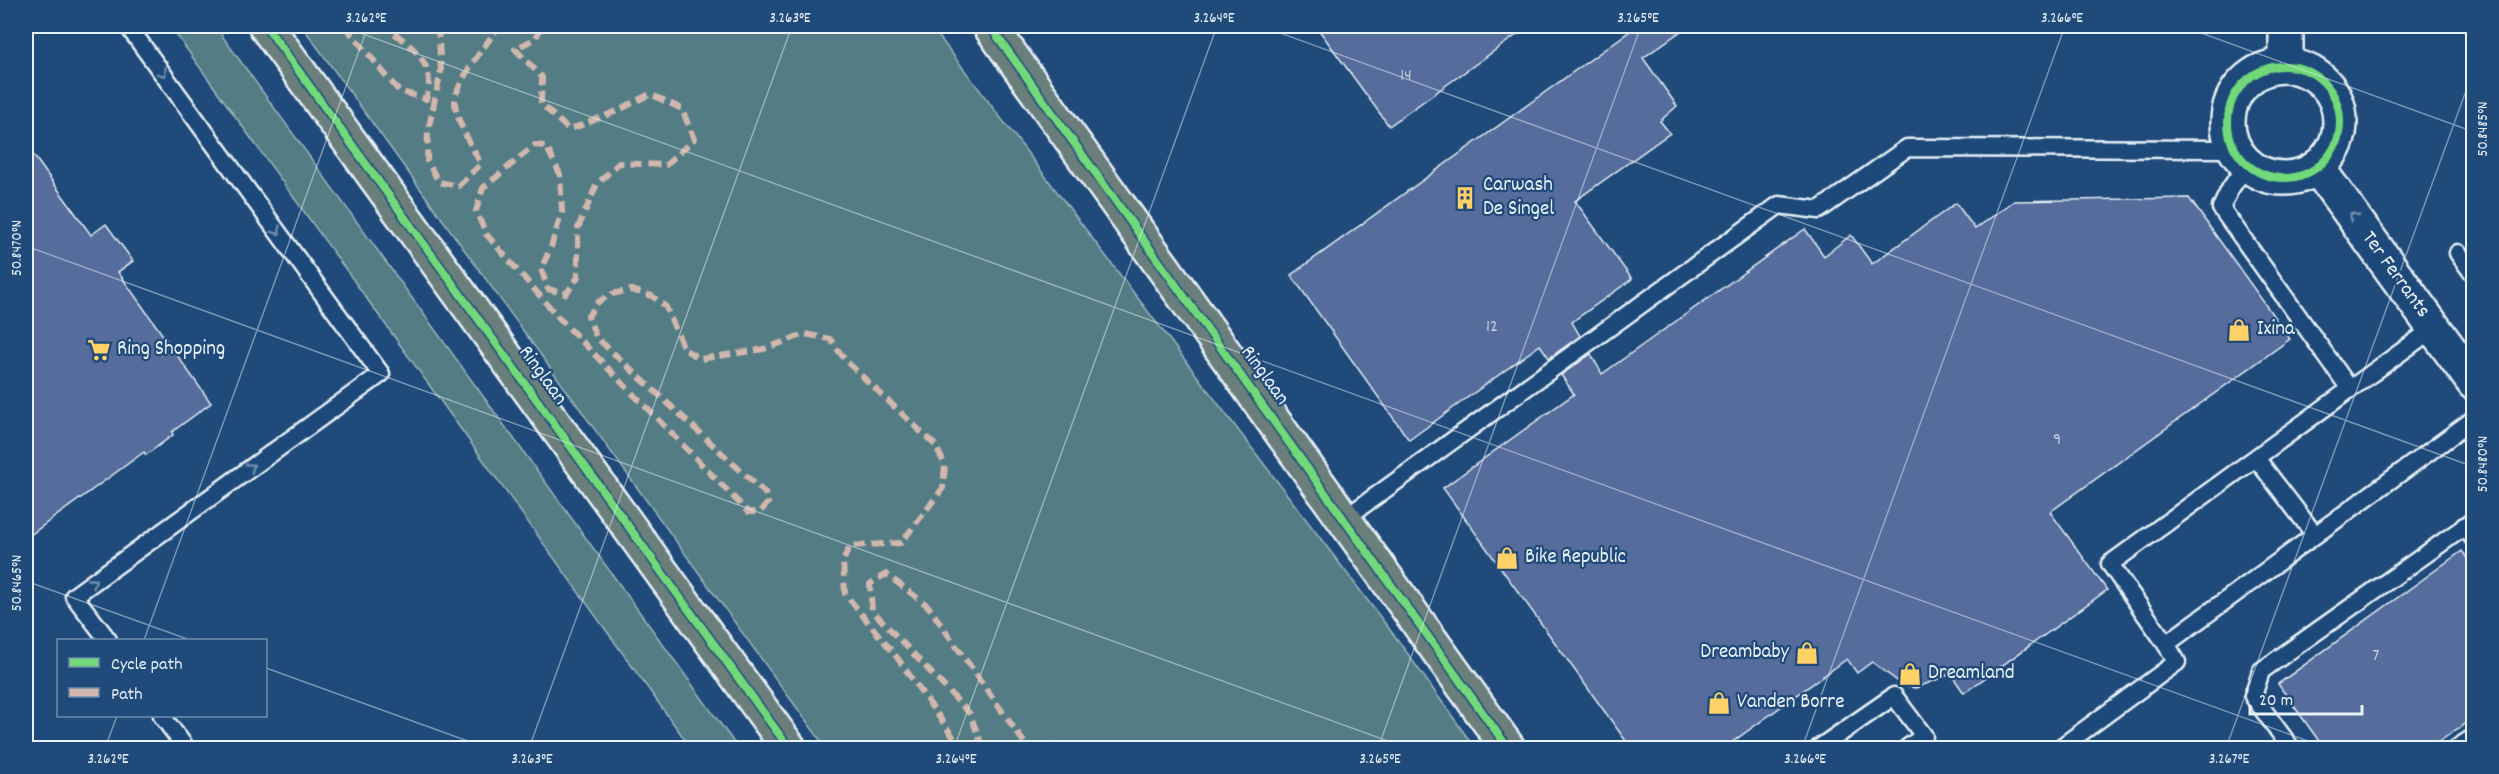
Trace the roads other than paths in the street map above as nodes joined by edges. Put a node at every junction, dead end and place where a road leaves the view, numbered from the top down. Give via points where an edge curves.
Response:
1 (128, 26) edge
2 (266, 26) edge
3 (990, 26) edge
4 (2286, 26) edge
5 (2286, 66) junction
6 (2241, 156) junction
7 (2317, 167) junction
8 (2458, 253) dead end
9 (2474, 274) edge
10 (2434, 327) junction
11 (2474, 383) edge
12 (2350, 389) junction
13 (2474, 419) edge
14 (2256, 458) junction
15 (1344, 519) junction
16 (2470, 528) edge
17 (2315, 536) junction
18 (107, 639) edge
19 (2166, 644) junction
20 (163, 717) edge
21 (2474, 737) edge
22 (186, 748) edge
23 (789, 748) edge
24 (1509, 748) edge
25 (1819, 748) edge
26 (1907, 748) edge
27 (2060, 748) edge
28 (2291, 748) edge
29 (2457, 748) edge

1 - 18 lane via 381,374 74,596
2 - 23 main road, Ringlaan
3 - 15 main road, Ringlaan
4 - 5 street
5 - 6 street via 2267,68 2236,92 2228,130
5 - 7 street via 2313,74 2337,103 2340,123 2336,144
6 - 7 street via 2271,176 2290,178
6 - 12 lane via 2221,208
6 - 15 lane via 1907,148 1819,210 1779,205
10 -> 7 street, Ter Ferrants
8 - 9 lane
10 - 11 street, Ter Ferrants
10 - 12 lane
12 - 14 lane
13 - 17 lane
14 - 17 lane
14 - 19 lane via 2110,564
15 - 24 main road, Ringlaan
16 - 28 lane via 2261,671 2253,696
17 - 19 lane
19 - 27 lane via 2177,662
20 - 22 lane
21 - 29 lane
25 - 26 lane via 1894,696 1924,736

